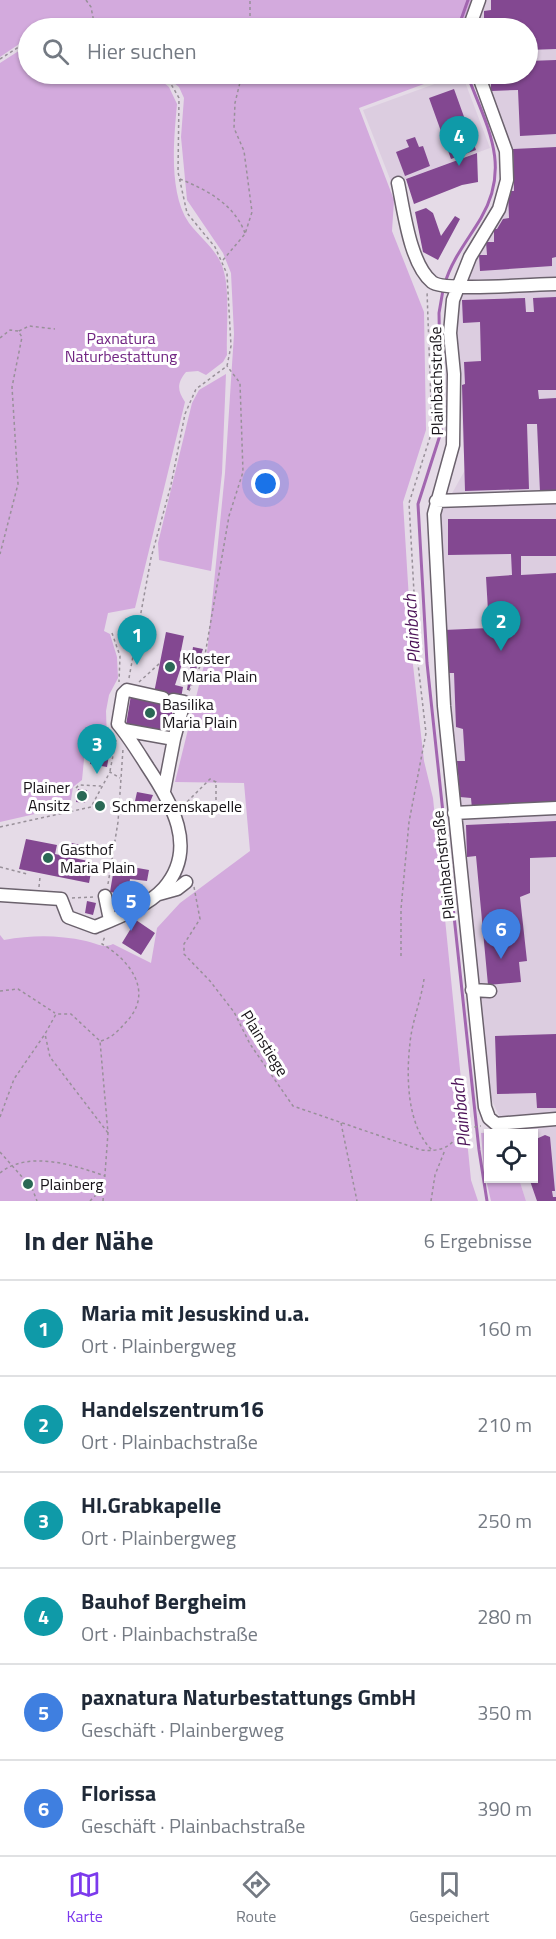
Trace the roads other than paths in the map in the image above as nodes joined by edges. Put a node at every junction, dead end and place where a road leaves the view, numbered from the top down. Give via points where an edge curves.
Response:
1 (479, 0) edge
2 (473, 18) edge
3 (482, 84) edge
4 (398, 183) dead end
5 (556, 284) edge
6 (454, 287) junction
7 (556, 497) edge
8 (436, 501) junction
9 (121, 727) junction
10 (174, 739) junction
11 (164, 791) junction
12 (556, 808) edge
13 (454, 813) junction
14 (186, 882) road end
15 (106, 893) road end
16 (157, 894) junction
17 (0, 895) edge
18 (110, 920) junction
19 (472, 990) junction
20 (490, 991) dead end
21 (556, 1119) edge

1 - 2 street
3 - 6 street, Plainbachstraße via 507,151 507,180 499,208
4 - 6 street via 415,257 433,283
5 - 6 street
6 - 8 street, Plainbachstraße via 450,333 453,445
7 - 8 street
8 - 13 street, Plainbachstraße via 444,706
9 - 10 street
9 - 10 street via 127,692 173,700
9 - 11 street
10 - 11 street
11 - 16 street via 176,812 179,860 169,881
12 - 13 street
13 - 19 street, Plainbachstraße
14 - 16 street via 177,890
15 - 18 street
16 - 18 street
17 - 18 street via 61,899 68,917 95,927
19 - 20 street
19 - 21 street, Plainbachstraße via 489,1118 496,1124

